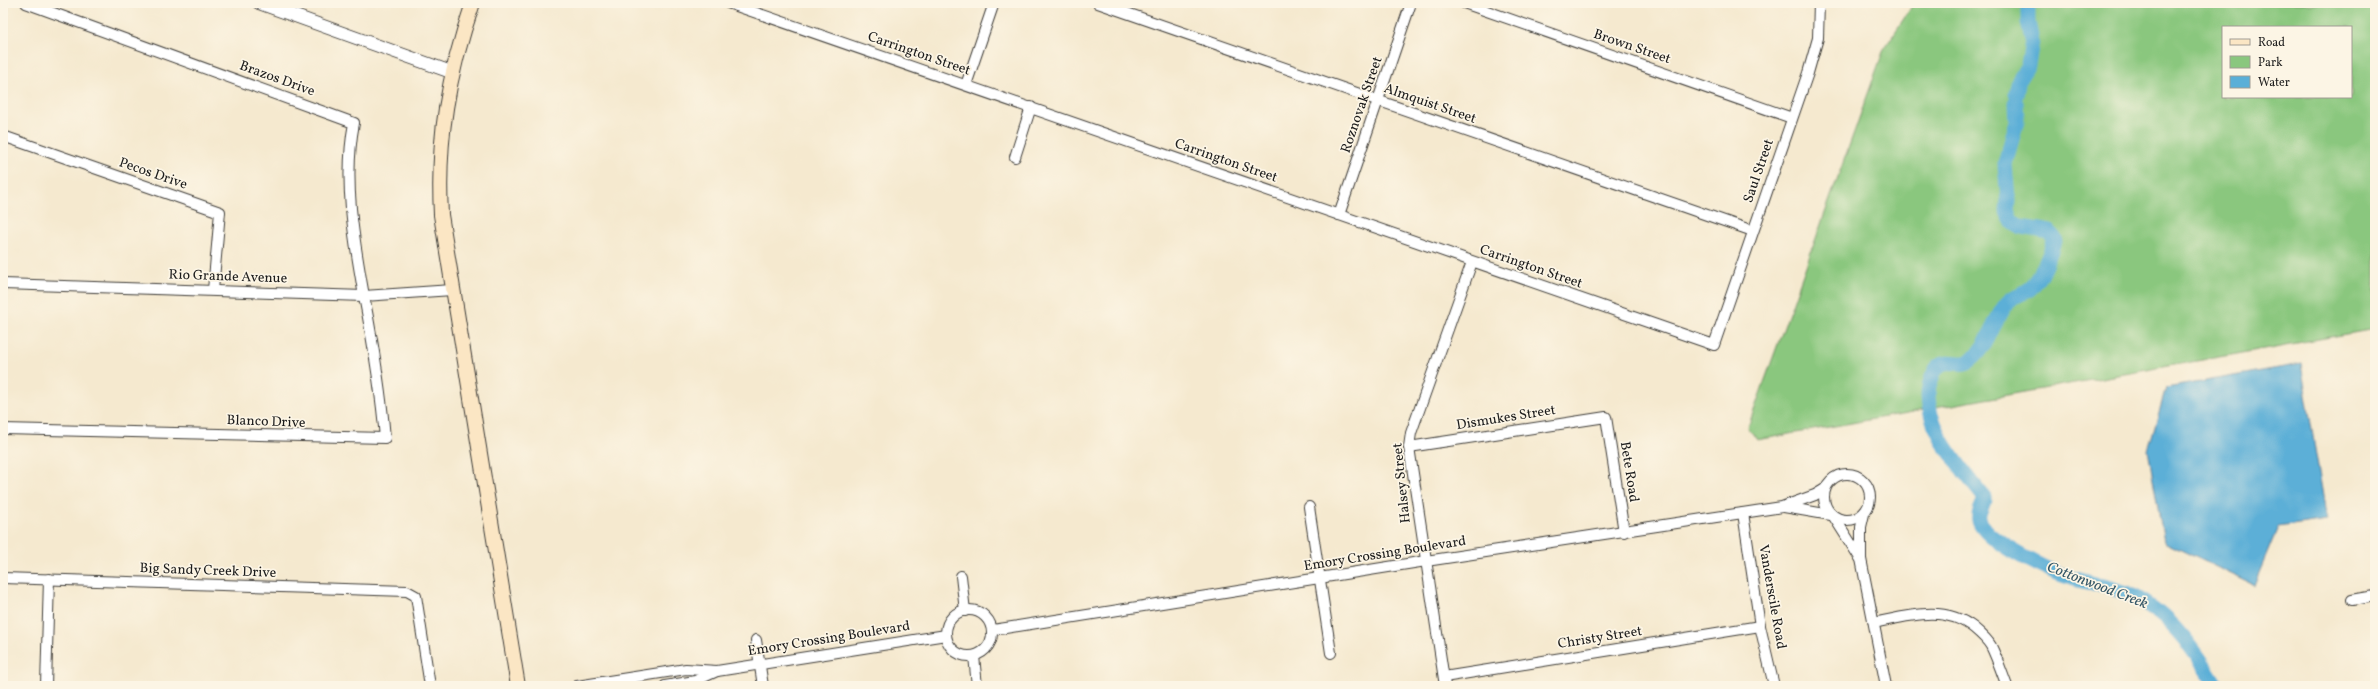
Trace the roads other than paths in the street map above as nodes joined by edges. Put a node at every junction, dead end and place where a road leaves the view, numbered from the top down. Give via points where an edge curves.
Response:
1 (26, 3) edge
2 (260, 3) edge
3 (473, 3) edge
4 (728, 3) edge
5 (994, 3) edge
6 (1098, 3) edge
7 (1411, 3) edge
8 (1464, 3) edge
9 (1819, 3) edge
10 (451, 72) junction
11 (966, 85) junction
12 (1377, 100) junction
13 (1031, 107) junction
14 (1792, 118) junction
15 (3, 136) edge
16 (1015, 157) dead end
17 (1339, 215) junction
18 (1753, 231) junction
19 (1472, 262) junction
20 (3, 284) edge
21 (213, 290) junction
22 (452, 290) junction
23 (364, 296) junction
24 (1714, 345) joint
25 (1606, 417) joint
26 (3, 429) edge
27 (1409, 447) junction
28 (1825, 488) junction
29 (1309, 506) dead end
30 (1782, 507) junction
31 (1742, 513) junction
32 (1864, 514) junction
33 (1833, 516) junction
34 (1624, 532) junction
35 (1861, 559) junction
36 (1426, 561) junction
37 (961, 576) dead end
38 (3, 578) edge
39 (49, 578) junction
40 (1319, 578) junction
41 (2375, 596) edge
42 (2352, 600) dead end
43 (965, 611) junction
44 (1874, 623) junction
45 (1760, 626) junction
46 (993, 630) junction
47 (946, 635) junction
48 (756, 640) dead end
49 (1331, 653) dead end
50 (974, 656) junction
51 (760, 664) junction
52 (717, 670) junction
53 (1444, 682) edge
54 (46, 686) edge
55 (430, 686) edge
56 (518, 686) edge
57 (577, 686) edge
58 (665, 686) edge
59 (763, 686) edge
60 (977, 686) edge
61 (1774, 686) edge
62 (1886, 686) edge
63 (2007, 686) edge

1 - 23 street, Brazos Drive via 354,123 351,138 354,245
2 - 10 street
3 - 10 main road
4 - 11 street, Carrington Street
5 - 11 street
6 - 12 street, Almquist Street
7 - 12 street, Roznovak Street
8 - 14 street, Brown Street
9 - 14 street, Saul Street via 1818,38
10 - 22 main road via 444,116 440,182
11 - 13 street, Carrington Street
12 - 17 street, Roznovak Street
12 - 18 street, Almquist Street
13 - 16 street
13 - 17 street, Carrington Street
14 - 18 street, Saul Street
15 - 21 street, Pecos Drive via 220,212
17 - 19 street, Carrington Street
18 - 24 street, Saul Street
19 - 24 street, Carrington Street
19 - 27 street, Halsey Street via 1411,433
20 - 21 street, Rio Grande Avenue
21 - 23 street, Rio Grande Avenue
22 - 23 street, Rio Grande Avenue
22 - 56 main road
23 - 26 street, Blanco Drive via 385,438
25 - 27 street, Dismukes Street
25 - 34 street, Bete Road
27 - 36 street, Halsey Street
28 - 30 street via 1815,495
28 - 32 street via 1834,478 1844,474 1862,479 1871,496
28 - 33 street via 1824,503
29 - 40 street
30 - 31 street, Emory Crossing Boulevard
30 - 33 street
31 - 34 street, Emory Crossing Boulevard
31 - 45 street, Vanderscile Road
32 - 33 street via 1847,521
32 - 35 street via 1861,527
33 - 35 street
34 - 36 street, Emory Crossing Boulevard
35 - 44 street
36 - 40 street, Emory Crossing Boulevard
36 - 53 street, Halsey Street
37 - 43 street
38 - 39 street, Big Sandy Creek Drive
39 - 54 street
39 - 55 street, Big Sandy Creek Drive via 407,591 416,596
40 - 46 street, Emory Crossing Boulevard
40 - 49 street
41 - 42 street
43 - 46 street via 979,612 985,616
43 - 47 street via 956,614 950,620
44 - 62 street
44 - 63 street via 1921,613 1950,614 1979,632 1991,645
45 - 53 street, Christy Street
45 - 61 street, Vanderscile Road
46 - 50 street via 990,645 985,651
47 - 50 street via 957,654
47 - 51 street, Emory Crossing Boulevard
48 - 51 street
50 - 60 street
51 - 52 street, Emory Crossing Boulevard
51 - 59 street
52 - 57 street, Emory Crossing Boulevard via 686,669
52 - 58 street, Emory Crossing Boulevard via 695,681

